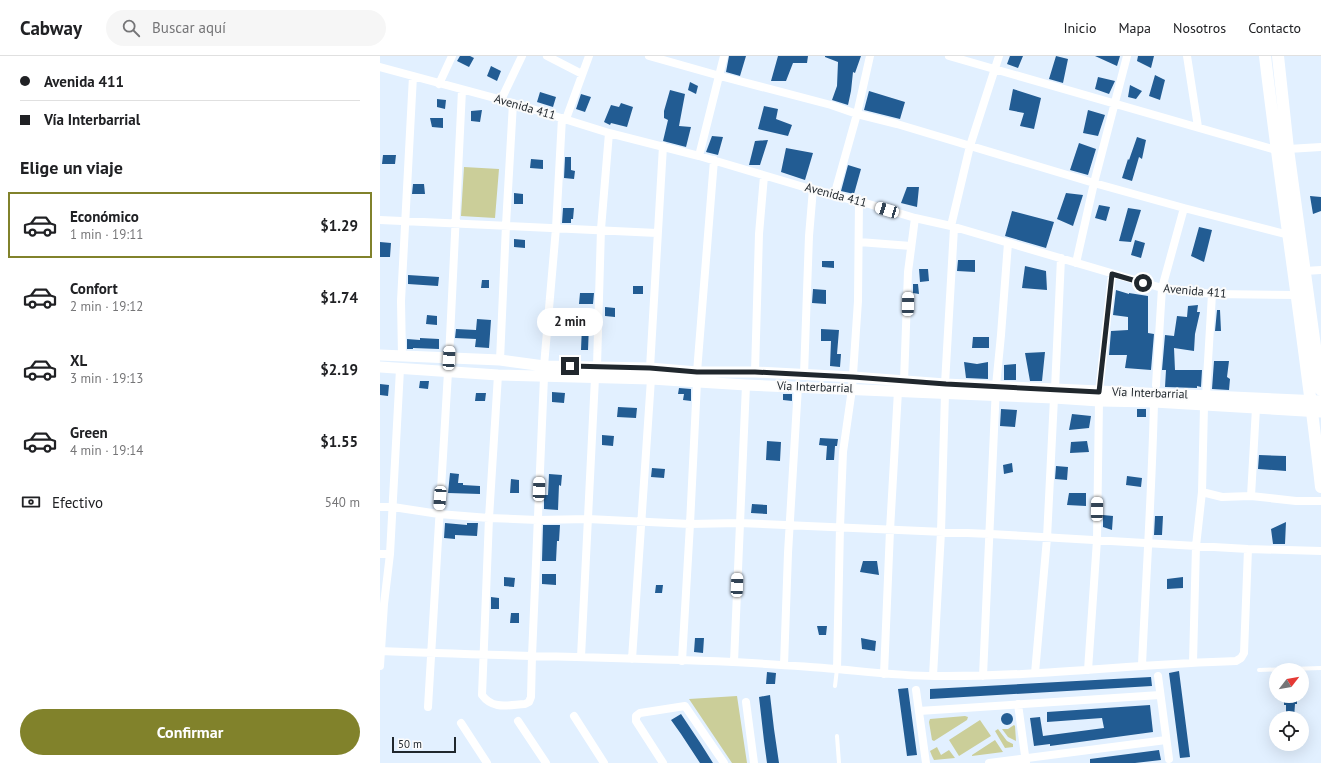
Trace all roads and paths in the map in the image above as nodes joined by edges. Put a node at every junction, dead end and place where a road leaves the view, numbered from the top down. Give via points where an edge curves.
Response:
1 (452, 56) edge
2 (522, 56) edge
3 (547, 56) edge
4 (589, 56) edge
5 (649, 56) edge
6 (724, 56) edge
7 (870, 56) edge
8 (949, 56) edge
9 (998, 56) edge
10 (1127, 56) edge
11 (1187, 56) edge
12 (1265, 56) edge
13 (1278, 56) edge
14 (380, 67) edge
15 (995, 69) junction
16 (582, 74) junction
17 (413, 76) junction
18 (720, 76) junction
19 (439, 84) junction
20 (462, 90) junction
21 (501, 100) junction
22 (513, 103) junction
23 (1115, 103) junction
24 (857, 114) junction
25 (564, 119) junction
26 (1198, 127) junction
27 (609, 133) junction
28 (662, 146) junction
29 (970, 146) junction
30 (1321, 148) edge
31 (1288, 149) junction
32 (1276, 150) junction
33 (699, 156) junction
34 (714, 160) junction
35 (764, 176) junction
36 (1094, 183) junction
37 (814, 189) junction
38 (834, 196) junction
39 (859, 201) junction
40 (1184, 208) junction
41 (915, 218) junction
42 (380, 220) edge
43 (405, 221) junction
44 (456, 223) junction
45 (506, 225) junction
46 (952, 227) junction
47 (556, 228) junction
48 (601, 229) junction
49 (657, 232) junction
50 (1289, 235) junction
51 (859, 242) junction
52 (1008, 243) junction
53 (911, 246) junction
54 (1061, 258) junction
55 (1076, 263) junction
56 (1321, 270) edge
57 (1305, 271) junction
58 (1112, 274) junction
59 (1162, 288) junction
60 (1212, 294) junction
61 (1297, 295) junction
62 (380, 355) edge
63 (402, 356) junction
64 (449, 358) junction
65 (500, 360) junction
66 (597, 366) junction
67 (380, 367) edge
68 (400, 369) junction
69 (448, 372) junction
70 (544, 372) junction
71 (755, 372) junction
72 (650, 374) junction
73 (498, 375) junction
74 (804, 375) junction
75 (697, 377) junction
76 (853, 377) junction
77 (595, 378) junction
78 (904, 381) junction
79 (746, 384) junction
80 (1156, 385) dead end
81 (798, 386) junction
82 (852, 389) junction
83 (945, 389) junction
84 (1321, 390) edge
85 (898, 391) junction
86 (995, 391) junction
87 (1054, 393) junction
88 (1099, 397) junction
89 (1205, 400) junction
90 (1154, 402) junction
91 (1316, 406) edge
92 (1256, 408) junction
93 (1321, 487) edge
94 (1202, 492) junction
95 (1251, 496) junction
96 (1321, 501) edge
97 (380, 507) edge
98 (393, 507) junction
99 (439, 514) junction
100 (489, 518) junction
101 (588, 519) junction
102 (538, 520) junction
103 (642, 521) junction
104 (739, 523) junction
105 (690, 524) junction
106 (790, 525) junction
107 (840, 528) junction
108 (890, 530) junction
109 (941, 532) junction
110 (990, 534) junction
111 (1047, 538) junction
112 (1097, 540) junction
113 (1147, 542) junction
114 (1196, 546) junction
115 (1248, 549) junction
116 (1321, 551) edge
117 (380, 554) edge
118 (390, 554) junction
119 (380, 652) edge
120 (431, 653) junction
121 (483, 655) junction
122 (532, 656) junction
123 (581, 657) junction
124 (632, 659) junction
125 (682, 661) junction
126 (734, 662) junction
127 (1193, 662) junction
128 (784, 665) junction
129 (1142, 665) junction
130 (380, 666) edge
131 (1321, 668) edge
132 (837, 669) junction
133 (1088, 670) junction
134 (1259, 670) dead end
135 (1035, 673) junction
136 (884, 674) junction
137 (933, 676) junction
138 (983, 676) junction
139 (1158, 676) dead end
140 (835, 686) dead end
141 (916, 690) dead end
142 (1160, 695) junction
143 (746, 702) dead end
144 (1018, 704) junction
145 (428, 707) dead end
146 (919, 711) junction
147 (574, 716) dead end
148 (518, 721) dead end
149 (461, 723) dead end
150 (837, 736) dead end
151 (1166, 740) junction
152 (1169, 759) dead end
153 (1025, 761) edge
154 (487, 763) edge
155 (546, 763) edge
156 (604, 763) edge
157 (663, 763) edge
158 (724, 763) edge
159 (754, 763) edge
160 (839, 763) edge
161 (926, 763) edge
162 (988, 763) edge

1 - 19 street
2 - 21 street
3 - 16 street
4 - 16 street
5 - 18 street
6 - 18 street
7 - 24 street
8 - 15 street
9 - 15 street
10 - 23 street
11 - 26 street
12 - 32 main road
13 - 31 main road
14 - 17 street, Avenida 411
15 - 23 street
15 - 29 street
16 - 25 street
17 - 19 street, Avenida 411
17 - 43 street
18 - 24 street
18 - 33 street
19 - 20 street, Avenida 411
20 - 21 street, Avenida 411
20 - 44 street
21 - 22 street, Avenida 411
22 - 25 street, Avenida 411
22 - 45 street
23 - 26 street
23 - 36 street
24 - 29 street
24 - 38 street
25 - 27 street, Avenida 411
25 - 47 street
26 - 32 street
27 - 28 street, Avenida 411
27 - 48 street
28 - 33 street, Avenida 411
28 - 49 street
29 - 36 street
29 - 46 street
30 - 31 street
31 - 57 main road
32 - 50 main road
33 - 34 street, Avenida 411
34 - 35 street, Avenida 411
34 - 75 street
35 - 37 street, Avenida 411
35 - 71 street via 759,234
36 - 40 street
36 - 55 street
37 - 38 street, Avenida 411
37 - 74 street via 809,236
38 - 39 street, Avenida 411
39 - 41 street, Avenida 411
39 - 51 street
40 - 50 street
40 - 59 street
41 - 46 street, Avenida 411
41 - 53 street
42 - 43 street
43 - 44 street
43 - 63 street via 401,301
44 - 45 street
44 - 64 street
45 - 47 street
45 - 65 street
46 - 52 street, Avenida 411
46 - 83 street
47 - 48 street
47 - 70 street
48 - 49 street
48 - 66 street
49 - 72 street
50 - 61 main road
51 - 53 street
51 - 76 street
52 - 54 street, Avenida 411
52 - 86 street via 1002,335
53 - 78 street
54 - 55 street, Avenida 411
54 - 87 street
55 - 58 street, Avenida 411
56 - 57 street
57 - 84 main road
58 - 59 street, Avenida 411
58 - 88 street
59 - 60 street, Avenida 411
59 - 80 street
60 - 61 street, Avenida 411
60 - 89 street
61 - 91 main road
62 - 63 main road, Vía Interbarrial
63 - 64 main road, Vía Interbarrial
64 - 65 main road, Vía Interbarrial
65 - 70 main road, Vía Interbarrial
66 - 70 main road, Vía Interbarrial
66 - 72 main road, Vía Interbarrial
67 - 68 main road, Vía Interbarrial
68 - 69 main road, Vía Interbarrial
68 - 98 street
69 - 73 main road, Vía Interbarrial
69 - 99 street
70 - 73 main road, Vía Interbarrial
70 - 77 main road, Vía Interbarrial
70 - 102 street
71 - 74 main road, Vía Interbarrial
71 - 75 main road, Vía Interbarrial
72 - 75 main road, Vía Interbarrial
72 - 77 main road, Vía Interbarrial
72 - 103 street
73 - 100 street
74 - 76 main road, Vía Interbarrial
75 - 79 main road, Vía Interbarrial
75 - 105 street
76 - 78 main road, Vía Interbarrial
76 - 82 street
77 - 101 street
78 - 83 main road, Vía Interbarrial
79 - 81 main road, Vía Interbarrial
79 - 104 street
81 - 82 main road, Vía Interbarrial
81 - 106 street
82 - 85 main road, Vía Interbarrial
82 - 107 street via 843,452
83 - 85 main road, Vía Interbarrial
83 - 86 main road, Vía Interbarrial
83 - 109 street
85 - 108 street
86 - 87 main road, Vía Interbarrial
86 - 110 street
87 - 88 main road, Vía Interbarrial
87 - 111 street
88 - 89 main road, Vía Interbarrial
88 - 90 main road, Vía Interbarrial
88 - 112 street
89 - 90 main road, Vía Interbarrial
89 - 91 main road, Vía Interbarrial
89 - 92 main road, Vía Interbarrial
89 - 94 street
90 - 113 street via 1152,486
91 - 92 main road, Vía Interbarrial
91 - 93 main road
92 - 95 street
94 - 95 street via 1222,497
94 - 114 street
95 - 96 street
97 - 98 street
98 - 99 street
98 - 118 street
99 - 100 street
99 - 120 street
100 - 102 street
100 - 121 street
101 - 102 street
101 - 103 street
101 - 123 street
102 - 122 street
103 - 105 street
103 - 124 street
104 - 105 street
104 - 106 street
104 - 126 street
105 - 125 street
106 - 107 street
106 - 128 street
107 - 108 street
107 - 132 street
108 - 109 street
108 - 136 street
109 - 110 street
109 - 137 street
110 - 111 street
110 - 138 street
111 - 112 street
111 - 135 street
112 - 113 street
112 - 133 street
113 - 114 street
113 - 129 street
114 - 115 street
114 - 127 street
115 - 116 street
115 - 127 street via 1244,653 1236,661
117 - 118 street
118 - 119 street
119 - 120 street
119 - 130 street
120 - 121 street
120 - 145 street
121 - 122 street
121 - 122 street via 482,695 494,705 529,702
122 - 123 street
123 - 124 street
124 - 125 street
125 - 126 street
126 - 128 street
127 - 129 street
128 - 132 street
129 - 133 street
131 - 134 lane
132 - 136 street
132 - 140 lane
133 - 135 street
135 - 138 street
136 - 137 street
137 - 138 street
139 - 142 street
141 - 146 street
142 - 144 street
142 - 151 street
143 - 159 street
144 - 146 street
144 - 153 street
146 - 161 street
147 - 156 street
148 - 155 street
149 - 154 street
150 - 160 lane
151 - 152 street
151 - 153 street
153 - 162 street
157 - 158 street via 636,722 636,716 640,713 685,706

